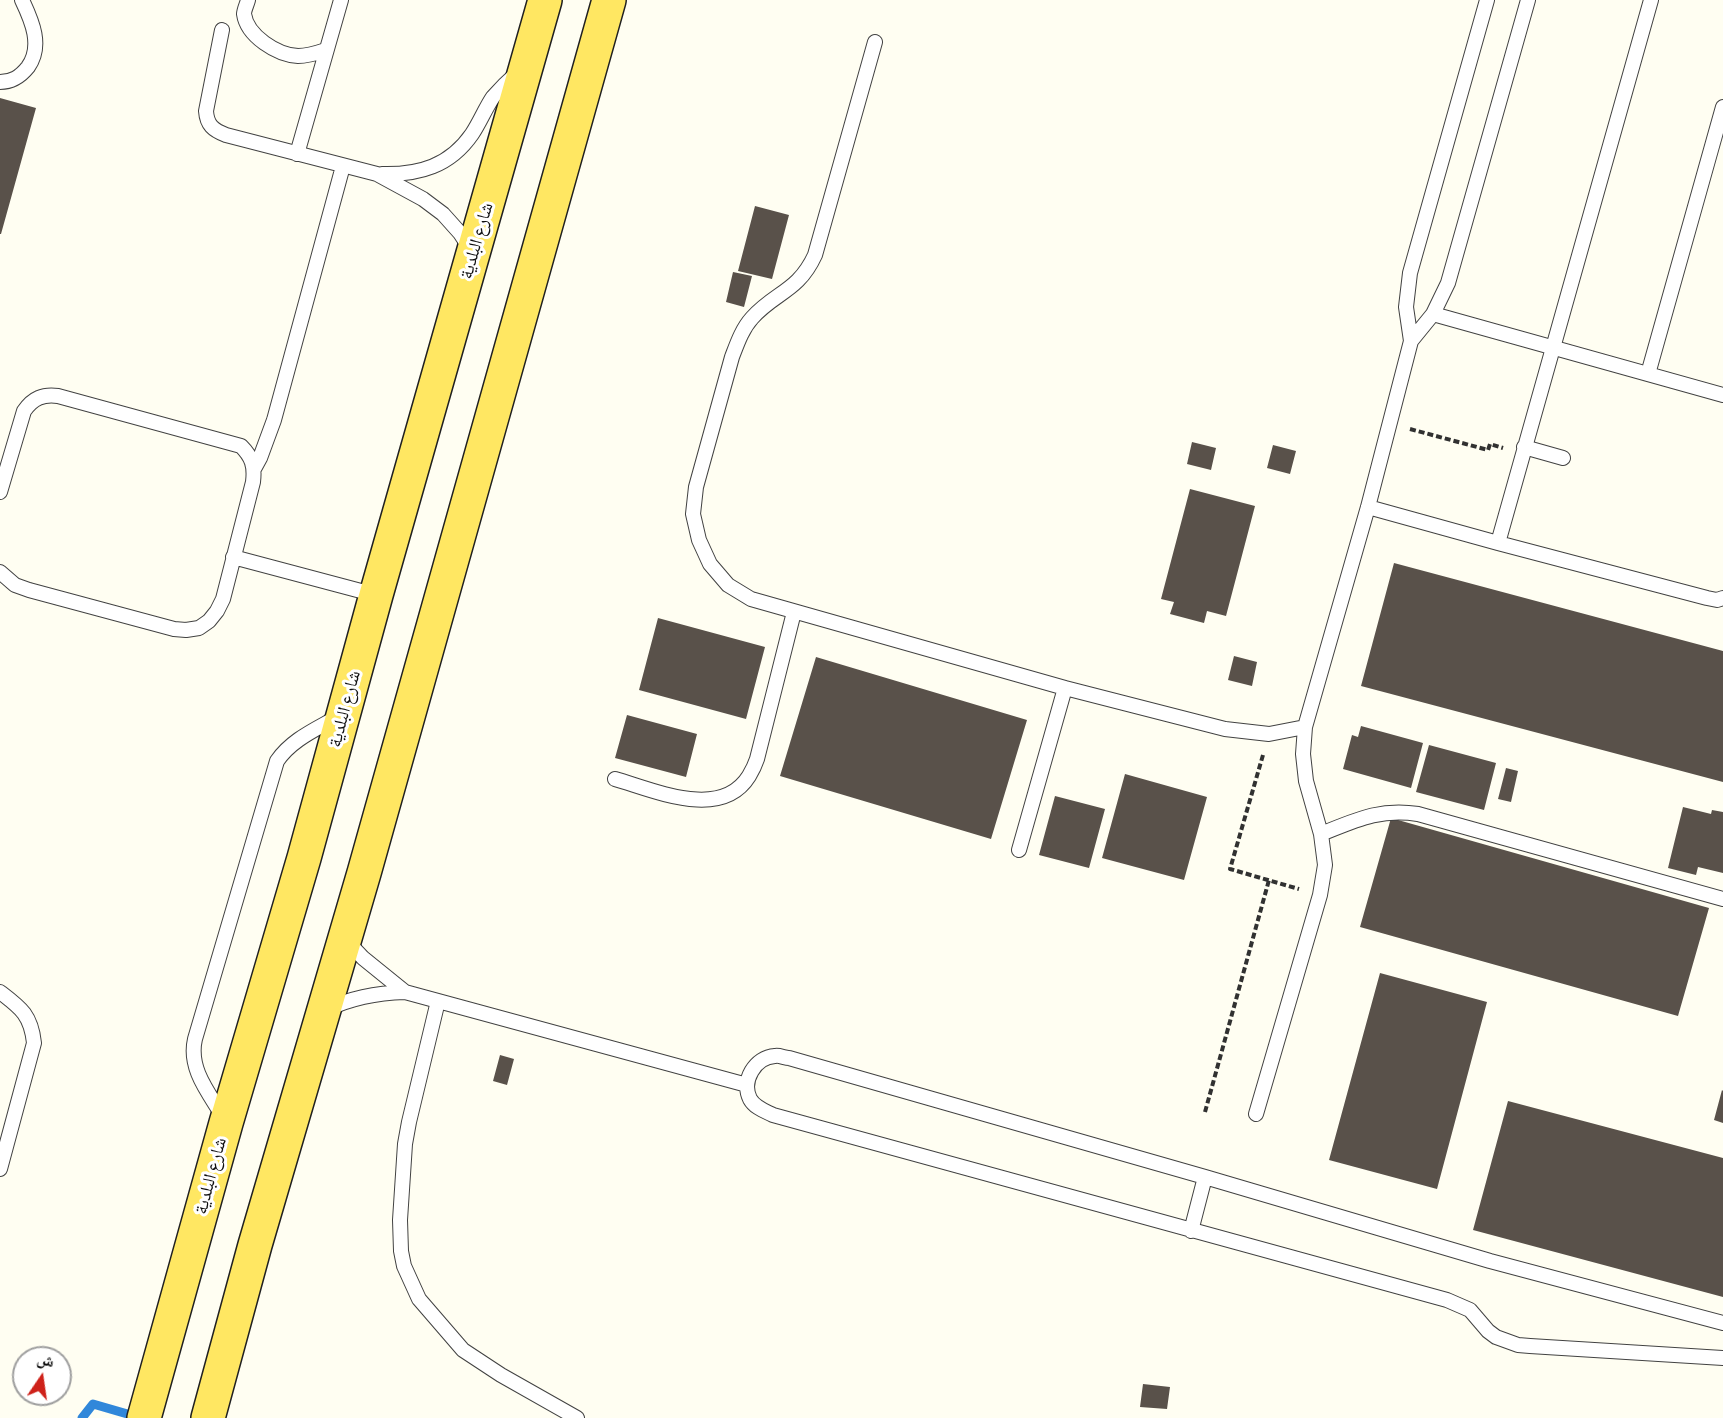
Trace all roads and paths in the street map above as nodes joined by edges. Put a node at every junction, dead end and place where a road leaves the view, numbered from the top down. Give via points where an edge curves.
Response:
1 (22, 0) edge
2 (248, 0) edge
3 (341, 0) edge
4 (546, 0) edge
5 (609, 0) edge
6 (1487, 0) edge
7 (1528, 0) edge
8 (1651, 0) edge
9 (222, 30) dead end
10 (875, 42) dead end
11 (326, 50) junction
12 (528, 63) junction
13 (0, 82) edge
14 (1723, 107) edge
15 (297, 154) junction
16 (343, 165) junction
17 (377, 174) junction
18 (473, 254) junction
19 (1432, 314) junction
20 (1411, 340) junction
21 (1552, 347) junction
22 (1648, 374) junction
23 (1723, 395) edge
24 (1389, 423) junction
25 (1523, 450) junction
26 (1563, 458) dead end
27 (254, 468) junction
28 (0, 492) edge
29 (1368, 507) junction
30 (1498, 543) junction
31 (233, 557) junction
32 (0, 572) edge
33 (376, 596) junction
34 (1721, 600) edge
35 (794, 612) junction
36 (1065, 688) junction
37 (344, 714) junction
38 (1305, 727) junction
39 (1269, 734) junction
40 (615, 779) dead end
41 (1321, 834) junction
42 (1019, 850) dead end
43 (1269, 880) junction
44 (1320, 895) junction
45 (1723, 899) edge
46 (345, 938) junction
47 (0, 992) edge
48 (405, 992) junction
49 (438, 1000) junction
50 (323, 1011) junction
51 (747, 1085) junction
52 (1205, 1112) dead end
53 (1256, 1114) dead end
54 (226, 1123) junction
55 (0, 1169) edge
56 (1205, 1177) junction
57 (1191, 1231) junction
58 (1723, 1323) edge
59 (1723, 1359) edge
60 (144, 1418) edge
61 (208, 1418) edge
62 (578, 1418) edge

1 - 13 lane via 35,37 32,62 15,80
2 - 11 lane via 244,13 258,38 269,47 296,56
3 - 11 lane
4 - 12 main road, شارع البلدية
5 - 46 main road
6 - 20 lane via 1410,273 1406,307
7 - 19 lane via 1448,283
8 - 21 lane
9 - 15 lane via 206,111 210,127
10 - 35 lane via 815,255 799,282 751,319 740,337 696,487 693,514 710,564 728,585 751,599
11 - 15 lane
12 - 17 lane via 494,97 471,135 441,163 403,175
12 - 18 main road, شارع البلدية
14 - 22 lane
15 - 16 lane
16 - 17 lane
16 - 27 lane via 274,420
17 - 18 lane via 442,214
18 - 33 main road, شارع البلدية
19 - 20 lane
19 - 21 lane
20 - 24 lane
21 - 22 lane
21 - 25 lane
22 - 23 lane
24 - 25 path via 1488,450 1490,444
24 - 29 lane
25 - 26 lane
25 - 30 lane
27 - 28 lane via 241,446 48,394 38,397 24,411
27 - 31 lane
29 - 30 lane
29 - 38 lane
30 - 34 lane
31 - 32 lane via 217,611 199,628 186,630 29,590 15,585
31 - 33 lane
33 - 37 main road, شارع البلدية
35 - 36 lane
35 - 40 lane via 757,759 741,785 714,800 694,800
36 - 39 lane via 1225,729
36 - 42 lane
37 - 54 main road, شارع البلدية
37 - 54 lane via 295,741 277,761 195,1039 192,1051 197,1073
38 - 39 lane
38 - 41 lane via 1306,781
39 - 43 path via 1230,869
41 - 44 lane via 1325,865
41 - 45 lane via 1383,812 1400,811
43 - 44 path
43 - 52 path
44 - 53 lane
46 - 48 lane
46 - 50 main road
47 - 55 lane via 27,1016 34,1043
48 - 49 lane
48 - 50 lane via 363,996
49 - 51 lane
49 - 62 lane via 405,1144 400,1220 404,1266 419,1299 463,1350
50 - 61 main road
51 - 56 lane via 751,1071 761,1060 782,1057
51 - 57 lane via 750,1099 760,1110 773,1115
54 - 60 main road, شارع البلدية
56 - 57 lane
56 - 58 lane via 1490,1261
57 - 59 lane via 1447,1300 1470,1310 1496,1337 1518,1345

